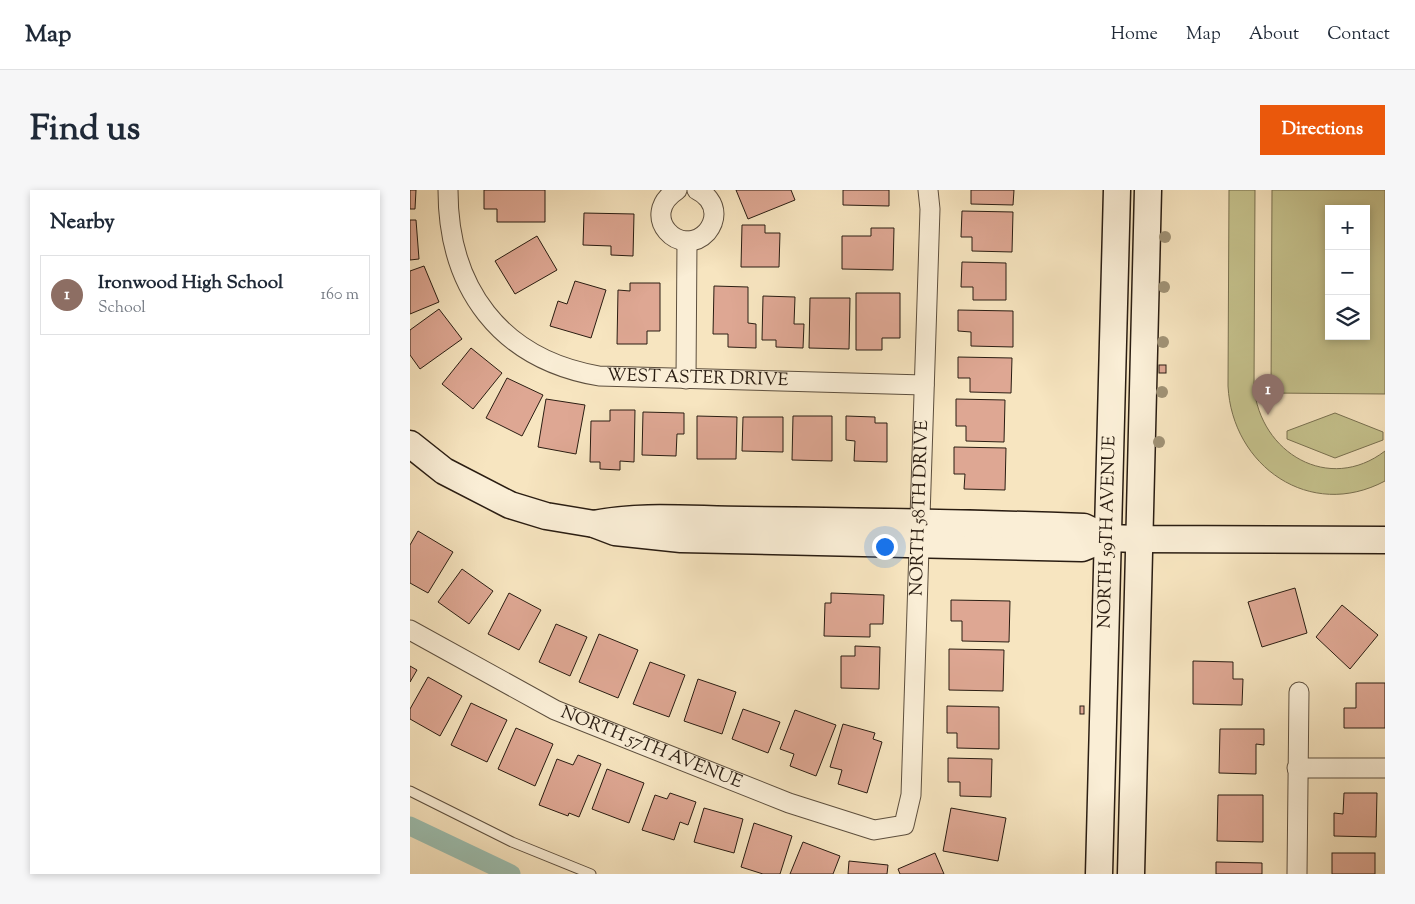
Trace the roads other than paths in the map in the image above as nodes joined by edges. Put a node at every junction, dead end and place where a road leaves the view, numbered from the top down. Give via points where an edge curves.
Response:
1 (448, 190) edge
2 (677, 190) edge
3 (696, 190) edge
4 (928, 190) edge
5 (1117, 190) edge
6 (1148, 190) edge
7 (687, 241) junction
8 (686, 379) junction
9 (924, 385) junction
10 (410, 444) edge
11 (919, 533) junction
12 (1107, 538) junction
13 (1138, 539) junction
14 (1385, 540) edge
15 (410, 630) edge
16 (1299, 692) dead end
17 (1297, 768) junction
18 (1385, 768) edge
19 (410, 791) edge
20 (904, 825) joint
21 (591, 874) edge
22 (1099, 874) edge
23 (1131, 874) edge
24 (1297, 874) edge

1 - 8 street, WEST ASTER DRIVE via 459,266 470,291 508,337 560,367 599,376
2 - 7 street via 664,202 661,220 670,235
3 - 7 street via 708,198 712,206 712,222 703,236
4 - 9 street, NORTH 58TH DRIVE
5 - 12 main road, NORTH 59TH AVENUE
6 - 13 main road, NORTH 59TH AVENUE
7 - 8 street
8 - 9 street, WEST ASTER DRIVE
9 - 11 street, NORTH 58TH DRIVE
10 - 11 main road via 444,471 510,505 546,516 594,524 615,532 681,539
11 - 12 main road via 1084,527
11 - 20 street, NORTH 58TH DRIVE via 911,795
12 - 13 main road
12 - 22 main road, NORTH 59TH AVENUE
13 - 14 main road
13 - 23 main road, NORTH 59TH AVENUE
15 - 20 street, NORTH 57TH AVENUE via 555,710 789,803 874,830
16 - 17 street
17 - 18 street
17 - 24 street
19 - 21 lane via 512,842

